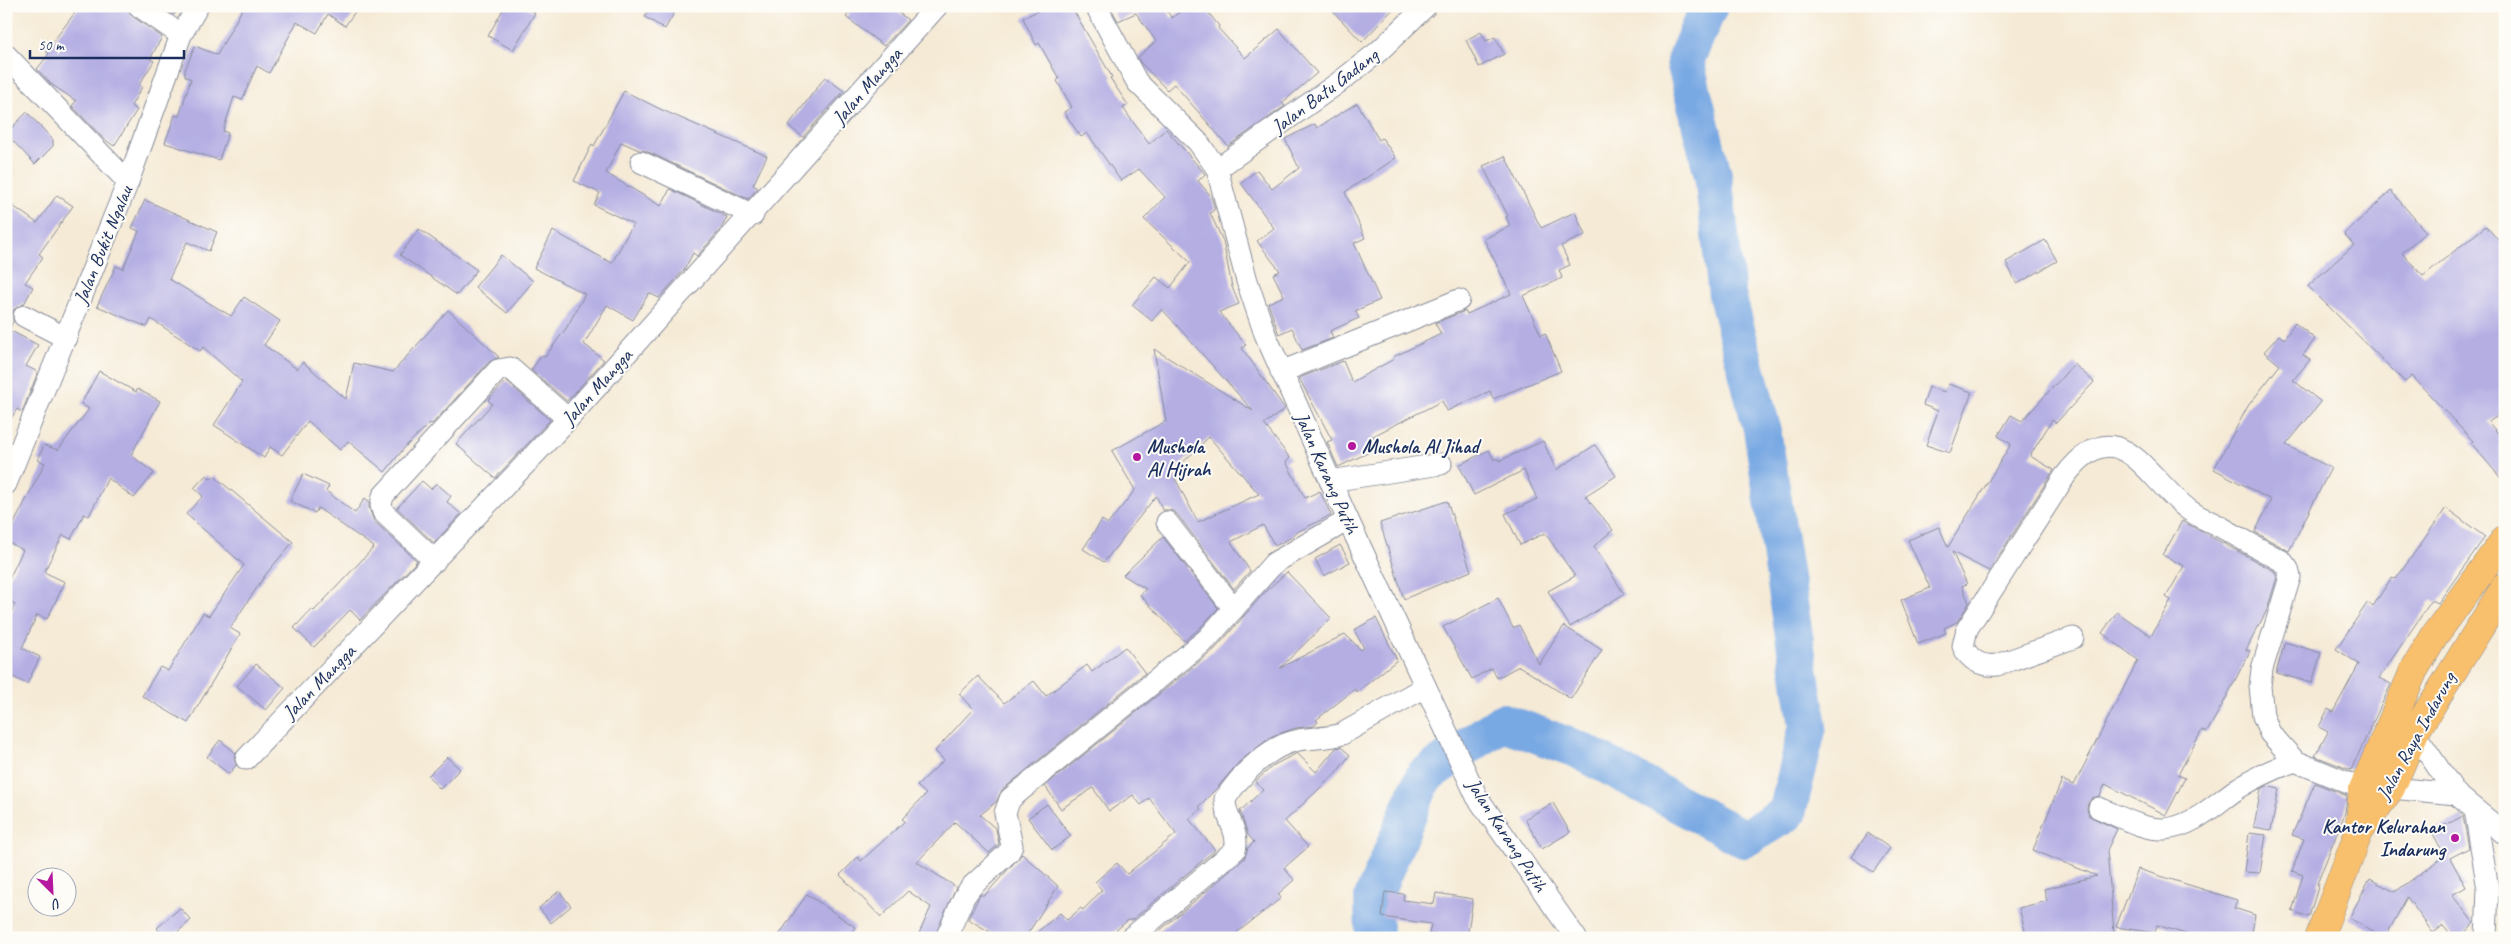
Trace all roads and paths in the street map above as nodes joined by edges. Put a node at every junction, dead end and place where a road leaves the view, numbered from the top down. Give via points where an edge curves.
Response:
1 (139, 6) edge
2 (198, 6) edge
3 (937, 6) edge
4 (1096, 6) edge
5 (1426, 6) edge
6 (181, 35) junction
7 (6, 55) edge
8 (641, 162) dead end
9 (1218, 169) junction
10 (128, 182) junction
11 (753, 215) junction
12 (1459, 300) dead end
13 (24, 316) dead end
14 (66, 338) junction
15 (1281, 372) junction
16 (568, 419) junction
17 (1441, 464) dead end
18 (1330, 481) junction
19 (6, 484) edge
20 (1348, 520) junction
21 (1167, 522) dead end
22 (2505, 539) edge
23 (436, 561) junction
24 (2505, 587) edge
25 (1234, 609) junction
26 (2073, 638) dead end
27 (1427, 692) junction
28 (2396, 708) junction
29 (2415, 732) junction
30 (246, 759) dead end
31 (2295, 761) junction
32 (2391, 788) junction
33 (2363, 789) junction
34 (2456, 794) junction
35 (2099, 808) dead end
36 (2475, 810) junction
37 (2359, 832) junction
38 (2505, 834) edge
39 (946, 938) edge
40 (1131, 938) edge
41 (1576, 938) edge
42 (2319, 938) edge
43 (2486, 938) edge

1 - 6 street
2 - 6 street, Jalan Bukit Ngalau
3 - 11 street, Jalan Mangga
4 - 9 street, Jalan Karang Putih via 1137,82 1198,142
5 - 9 street, Jalan Batu Gadang via 1378,52 1338,84
6 - 10 street, Jalan Bukit Ngalau
7 - 10 street
8 - 11 street
9 - 15 street, Jalan Karang Putih via 1247,281
10 - 14 street, Jalan Bukit Ngalau
11 - 16 street, Jalan Mangga
12 - 15 street
13 - 14 street
14 - 19 street, Jalan Bukit Ngalau
15 - 18 street, Jalan Karang Putih
16 - 23 street, Jalan Mangga
16 - 23 street via 510,368 498,370 383,496 383,512
17 - 18 street
18 - 20 street, Jalan Karang Putih
20 - 25 street via 1274,563
20 - 27 street, Jalan Karang Putih
21 - 25 street
22 - 28 highway, Jalan Raya Indarung via 2437,632
23 - 30 street, Jalan Mangga
24 - 29 highway, Jalan Raya Indarung
25 - 39 street via 1207,639 1010,799 1005,813 1012,846 971,887
26 - 31 street via 1987,666 1971,657 1963,646 1967,629 2064,476 2089,450 2116,447 2132,454 2146,466 2189,510 2282,561 2288,568 2290,577 2262,668 2260,700 2270,733
27 - 40 street via 1342,734 1288,742 1264,755 1225,799 1236,836 1235,850
27 - 41 street, Jalan Karang Putih via 1477,797
28 - 29 street
28 - 33 highway, Jalan Raya Indarung
29 - 32 highway, Jalan Raya Indarung
29 - 34 street
31 - 33 street
31 - 35 street via 2265,772 2180,826 2163,829 2146,826
32 - 33 street
32 - 34 street
32 - 37 highway, Jalan Raya Indarung
33 - 37 highway, Jalan Raya Indarung
34 - 36 street
36 - 38 street
36 - 43 street via 2488,889
37 - 42 highway

